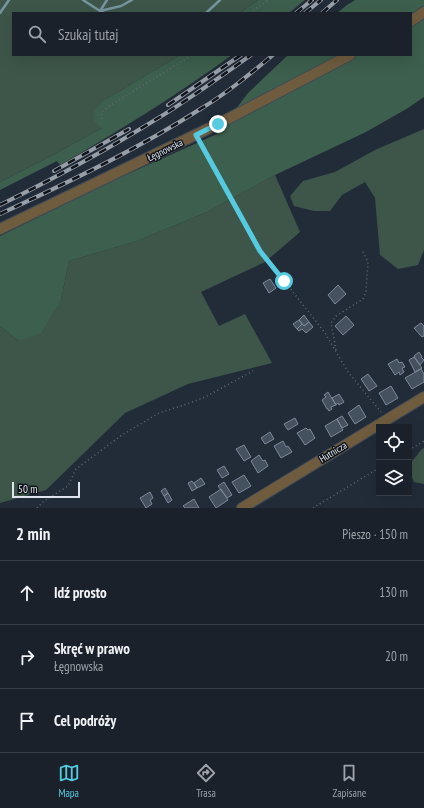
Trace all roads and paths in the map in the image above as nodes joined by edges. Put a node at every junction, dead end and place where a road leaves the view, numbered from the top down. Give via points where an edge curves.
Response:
1 (268, 0) edge
2 (251, 12) edge
3 (424, 12) edge
4 (412, 20) edge
5 (190, 56) edge
6 (348, 56) edge
7 (102, 119) dead end
8 (196, 135) junction
9 (0, 229) edge
10 (362, 250) dead end
11 (336, 352) junction
12 (253, 371) dead end
13 (424, 397) edge
14 (387, 419) junction
15 (424, 441) edge
16 (412, 448) edge
17 (376, 470) edge
18 (37, 508) edge
19 (242, 508) edge
20 (313, 508) edge

1 - 2 path
3 - 4 street
5 - 7 path via 108,107 103,111
6 - 8 street, Łęgnowska
8 - 9 street, Łęgnowska
8 - 11 path via 260,251 325,334
10 - 11 path via 368,262 366,291 363,299 336,316 331,323
11 - 14 path via 348,372
12 - 18 path via 204,397 160,413 122,435 76,469 68,486
13 - 14 street, Hutnicza
14 - 19 street, Hutnicza
15 - 16 path
17 - 20 path

